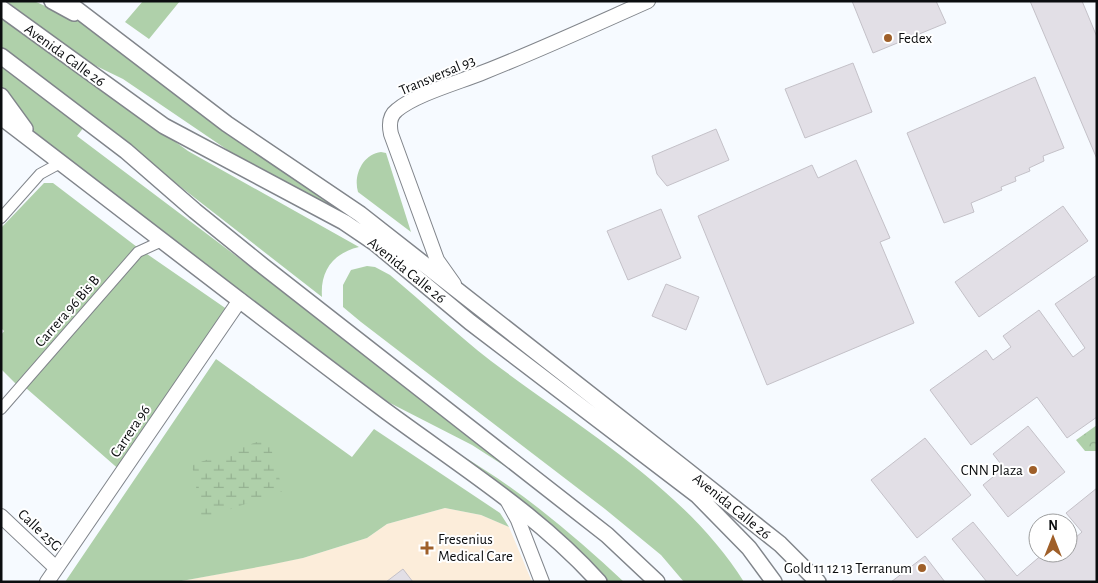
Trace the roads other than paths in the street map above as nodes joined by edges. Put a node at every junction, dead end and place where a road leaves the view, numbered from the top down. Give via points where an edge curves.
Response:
1 (52, 1) edge
2 (66, 1) edge
3 (648, 1) edge
4 (1, 8) edge
5 (100, 27) junction
6 (1, 56) edge
7 (1, 96) edge
8 (1, 117) edge
9 (32, 140) junction
10 (62, 162) junction
11 (1, 218) edge
12 (162, 241) junction
13 (462, 295) junction
14 (240, 300) junction
15 (1, 409) edge
16 (506, 499) junction
17 (1, 516) edge
18 (56, 568) junction
19 (47, 582) edge
20 (542, 582) edge
21 (599, 582) edge
22 (657, 582) edge
23 (774, 582) edge
24 (818, 582) edge

1 - 5 main road
2 - 5 main road, Avenida Calle 26
3 - 13 street, Transversal 93 via 414,100 392,116 391,134 437,260
4 - 23 main road, Avenida Calle 26 via 164,126 376,242 470,322 691,490 749,548
5 - 13 main road, Avenida Calle 26 via 227,124 360,214
6 - 22 main road via 126,151 263,266 607,534
7 - 9 main road
8 - 9 main road
9 - 10 main road
10 - 11 street via 40,174
10 - 12 main road
12 - 14 main road
12 - 15 street, Carrera 96 Bis B via 138,252
13 - 24 main road, Avenida Calle 26 via 772,538
14 - 16 main road
14 - 18 street, Carrera 96
16 - 20 street via 521,526
16 - 21 main road via 550,534
17 - 18 street, Calle 25G
18 - 19 street, Carrera 96

